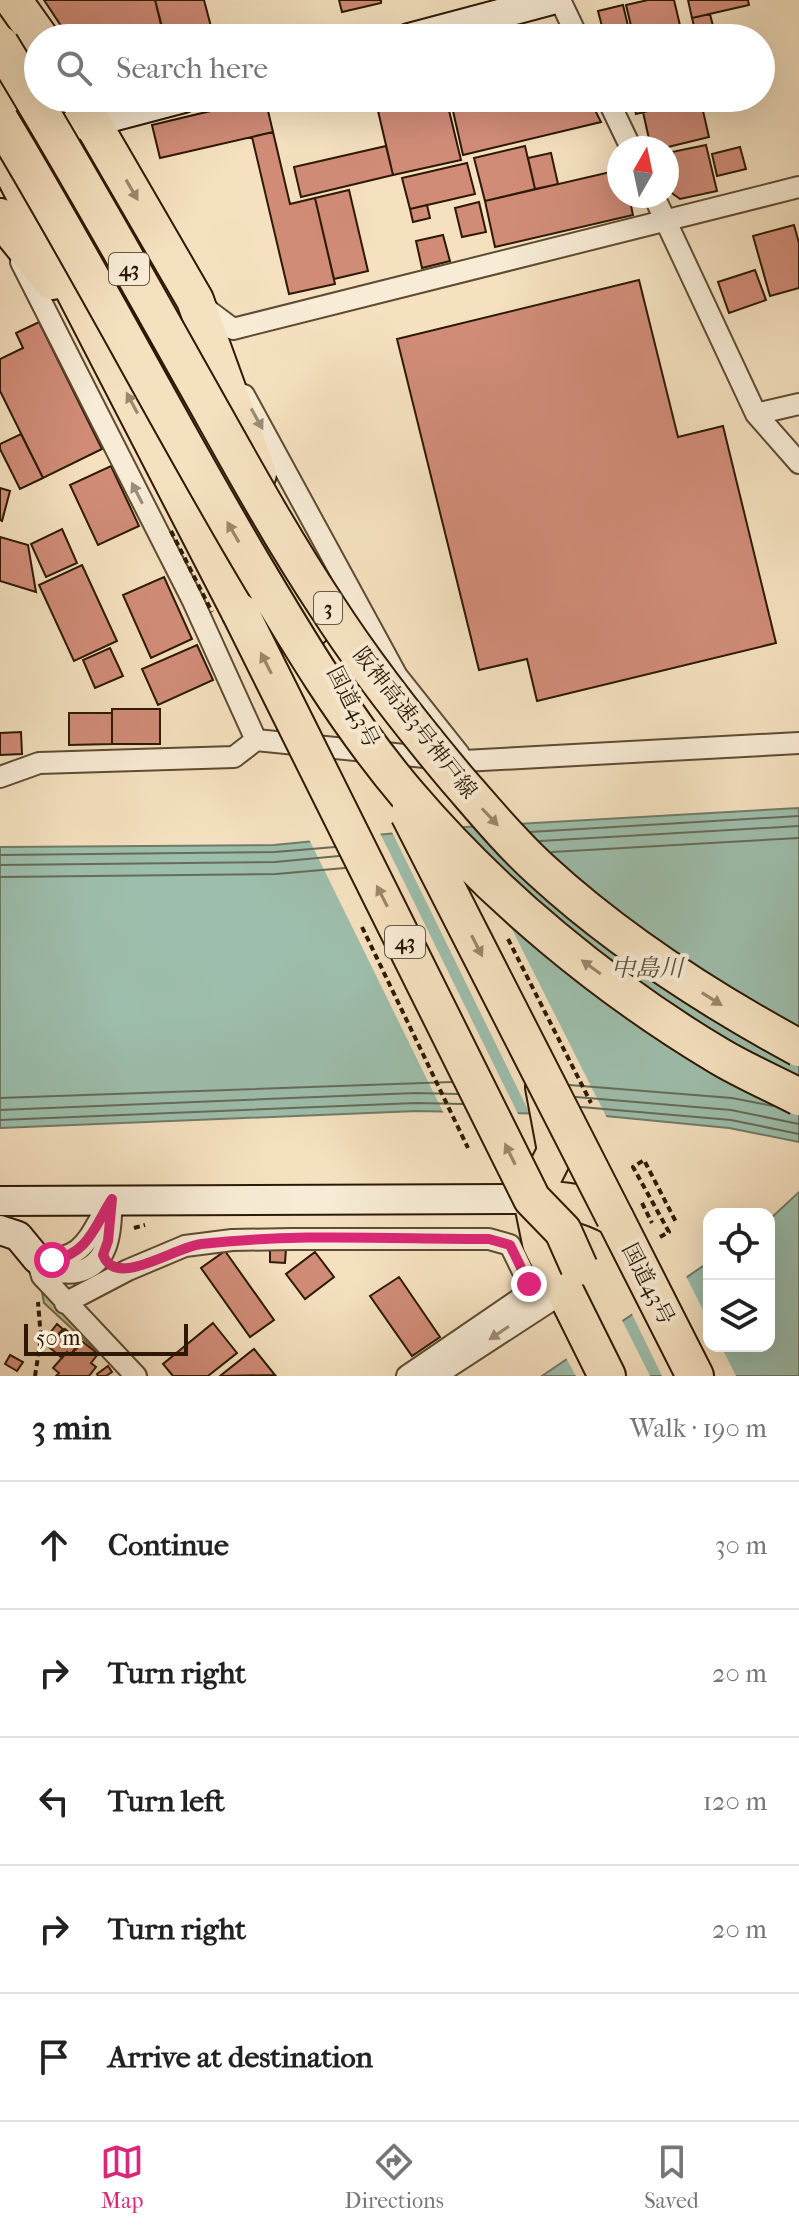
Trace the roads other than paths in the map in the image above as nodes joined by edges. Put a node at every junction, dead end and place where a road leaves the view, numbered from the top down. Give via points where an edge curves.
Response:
1 (13, 0) edge
2 (552, 0) edge
3 (560, 0) edge
4 (30, 24) edge
5 (462, 24) edge
6 (571, 24) edge
7 (0, 44) edge
8 (24, 80) edge
9 (24, 83) edge
10 (42, 112) edge
11 (46, 112) edge
12 (83, 112) edge
13 (87, 112) edge
14 (614, 112) edge
15 (0, 120) edge
16 (57, 129) junction
17 (625, 136) edge
18 (0, 142) edge
19 (799, 187) edge
20 (660, 208) edge
21 (0, 218) edge
22 (665, 220) junction
23 (195, 300) junction
24 (95, 335) junction
25 (799, 404) edge
26 (756, 414) junction
27 (799, 463) edge
28 (256, 496) junction
29 (256, 740) junction
30 (799, 743) edge
31 (464, 761) junction
32 (0, 777) edge
33 (799, 1048) edge
34 (541, 1073) junction
35 (799, 1097) edge
36 (112, 1199) junction
37 (532, 1199) junction
38 (0, 1201) edge
39 (615, 1218) junction
40 (0, 1230) edge
41 (103, 1255) junction
42 (37, 1259) junction
43 (128, 1270) junction
44 (564, 1292) junction
45 (65, 1303) junction
46 (136, 1376) edge
47 (407, 1376) edge
48 (435, 1376) edge
49 (607, 1376) edge
50 (634, 1376) edge
51 (695, 1376) edge

1 - 4 highway
2 - 5 street
3 - 6 street
7 - 8 highway, 43
7 -> 9 highway, 阪神高速3号神戸線 / 3, bridge
10 -> 33 highway, 阪神高速3号神戸線 / 3, bridge via 325,605 431,748 539,869 595,916 662,967
11 - 16 highway, 43
12 - 16 street
13 -> 23 highway
14 - 17 street
35 -> 15 highway, 阪神高速3号神戸線 / 3, bridge via 719,1056 574,955 407,794 289,627
16 - 18 street
16 - 28 highway, 43
18 - 24 highway, 43
19 - 22 street
20 - 22 street
21 - 24 highway
29 -> 21 street via 193,601
22 - 23 street via 233,329
22 - 26 street
23 - 28 highway
23 -> 31 street via 397,676
37 -> 24 highway, 43, bridge
25 - 26 street
26 - 27 street
28 -> 34 highway, 国道43号, bridge via 312,628
29 - 31 street
29 - 32 street via 234,757 39,763
30 - 31 street
34 - 37 highway, bridge via 556,1151
34 - 39 highway, 国道43号, bridge
36 - 37 street
36 - 38 street
36 - 41 street
36 - 42 street via 80,1250 60,1259
37 - 39 highway via 572,1200
37 - 44 highway, 43 via 541,1243
37 - 50 highway, 43, bridge via 563,1231
39 - 51 highway, 国道43号
40 - 42 street via 18,1236
41 - 42 street via 88,1269 71,1273 56,1272
41 - 43 street via 109,1266
42 - 45 street via 42,1276
43 - 45 street
43 - 47 street via 185,1246 232,1240 489,1239 510,1245 529,1284 524,1296
44 -> 48 street
44 - 49 highway, 43
45 - 46 street

